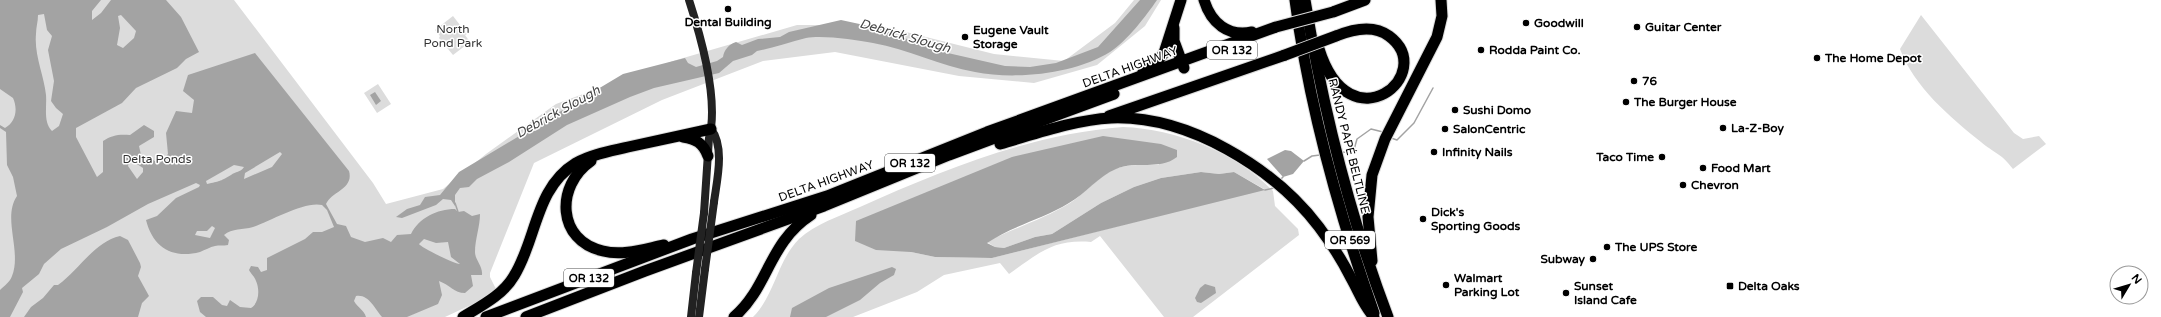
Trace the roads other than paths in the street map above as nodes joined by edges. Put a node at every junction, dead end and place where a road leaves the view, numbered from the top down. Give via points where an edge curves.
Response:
1 (689, 0) edge
2 (1181, 0) edge
3 (1204, 0) edge
4 (1294, 0) edge
5 (1305, 0) edge
6 (1365, 0) edge
7 (1441, 0) edge
8 (1174, 24) junction
9 (1278, 30) junction
10 (1183, 65) junction
11 (1126, 82) junction
12 (1097, 120) junction
13 (712, 129) junction
14 (678, 136) junction
15 (604, 153) junction
16 (708, 156) junction
17 (949, 156) junction
18 (824, 206) junction
19 (692, 239) junction
20 (1372, 275) junction
21 (463, 317) edge
22 (486, 317) edge
23 (526, 317) edge
24 (691, 317) edge
25 (699, 317) edge
26 (734, 317) edge
27 (1375, 317) edge
28 (1388, 317) edge

1 - 13 main road via 704,51
2 - 8 highway
3 - 9 highway via 1214,19 1233,33
4 - 27 highway, RANDY PAPÉ BELTLINE / OR 569 via 1326,162
5 - 12 highway, bridge via 1321,56 1337,84 1352,94 1365,98 1378,97 1391,90 1399,79 1403,65 1399,48 1391,37 1381,31 1354,30 1336,36 1284,55
5 - 20 highway, RANDY PAPÉ BELTLINE / OR 569 via 1339,166
6 - 9 highway, DELTA HIGHWAY / OR 132, bridge
7 - 20 highway via 1442,16 1437,36 1392,124 1375,165 1369,192 1368,216
8 - 10 highway via 1174,40
8 - 11 highway via 1161,59
9 - 10 highway, DELTA HIGHWAY / OR 132
10 - 11 highway, DELTA HIGHWAY / OR 132
10 - 17 highway, DELTA HIGHWAY / OR 132
11 - 19 highway, DELTA HIGHWAY / OR 132 via 987,132 827,196
12 - 17 highway
12 - 27 highway via 1133,119 1173,126 1216,144 1270,177 1307,213 1330,243 1364,306
13 - 14 highway
13 - 16 main road
13 - 25 main road, bridge via 718,138 718,164
14 - 15 highway
14 - 16 highway via 697,140 705,148
15 - 19 highway via 582,168 567,191 567,216 574,232 581,239 599,250 620,253
15 - 21 highway via 575,164 556,180 546,196 524,258 514,276 493,298
16 - 24 main road, bridge via 704,213
17 - 18 highway, DELTA HIGHWAY / OR 132
18 - 23 highway, DELTA HIGHWAY / OR 132
18 - 26 highway via 800,222 787,235 751,298
19 - 22 highway, DELTA HIGHWAY / OR 132
20 - 28 highway, RANDY PAPÉ BELTLINE / OR 569

